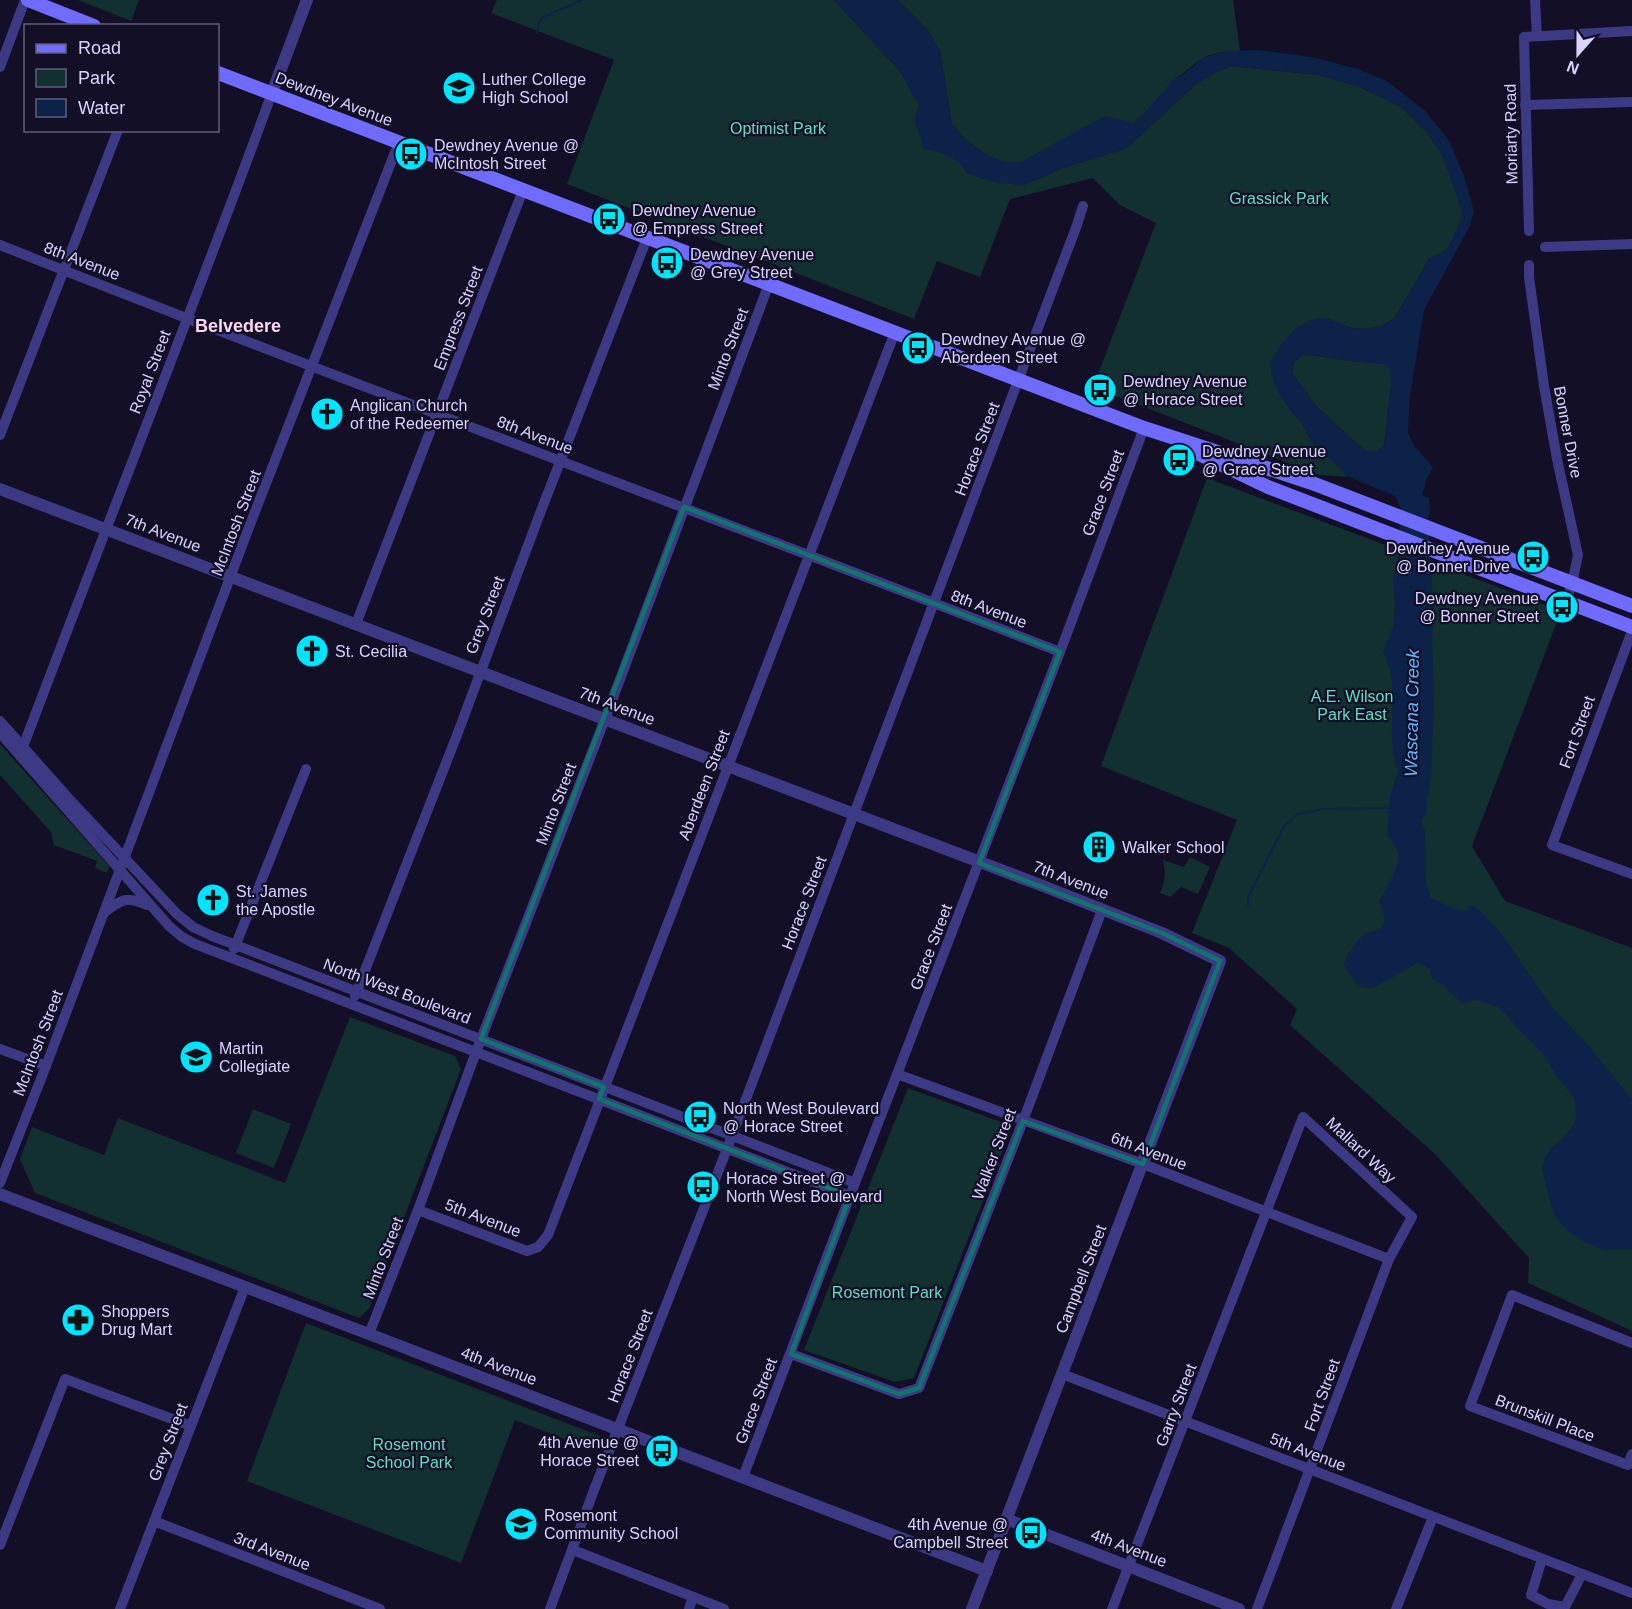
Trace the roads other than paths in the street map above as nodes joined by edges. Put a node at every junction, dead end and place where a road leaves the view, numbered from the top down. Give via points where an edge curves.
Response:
1 (307, 0) edge
2 (1535, 0) edge
3 (33, 1) edge
4 (89, 24) edge
5 (1632, 31) edge
6 (1537, 36) junction
7 (0, 67) edge
8 (219, 73) edge
9 (272, 93) junction
10 (1632, 102) edge
11 (1525, 105) junction
12 (117, 132) edge
13 (399, 142) junction
14 (524, 190) junction
15 (1083, 206) dead end
16 (1529, 231) dead end
17 (648, 237) junction
18 (1632, 244) edge
19 (0, 245) edge
20 (1545, 247) dead end
21 (1529, 265) dead end
22 (63, 270) junction
23 (769, 284) junction
24 (188, 319) junction
25 (895, 332) junction
26 (312, 366) junction
27 (1019, 380) junction
28 (437, 414) junction
29 (1144, 428) junction
30 (0, 435) edge
31 (561, 461) junction
32 (0, 489) edge
33 (684, 507) junction
34 (106, 529) junction
35 (808, 556) junction
36 (231, 577) junction
37 (1572, 584) junction
38 (1566, 601) junction
39 (934, 603) junction
40 (1632, 606) edge
41 (356, 624) junction
42 (1632, 629) edge
43 (1060, 652) junction
44 (480, 671) junction
45 (605, 719) junction
46 (0, 721) edge
47 (0, 733) edge
48 (20, 750) junction
49 (727, 766) junction
50 (306, 769) dead end
51 (854, 814) junction
52 (124, 859) junction
53 (979, 863) junction
54 (120, 870) junction
55 (1632, 874) edge
56 (152, 907) junction
57 (1102, 910) junction
58 (103, 915) junction
59 (236, 945) junction
60 (230, 958) junction
61 (1220, 961) joint
62 (357, 992) junction
63 (352, 1005) junction
64 (481, 1039) junction
65 (0, 1049) edge
66 (476, 1052) junction
67 (46, 1066) junction
68 (897, 1074) junction
69 (604, 1087) junction
70 (599, 1099) junction
71 (1023, 1121) junction
72 (731, 1136) junction
73 (727, 1149) junction
74 (1143, 1164) junction
75 (0, 1183) edge
76 (855, 1183) junction
77 (0, 1194) edge
78 (850, 1196) junction
79 (418, 1210) junction
80 (1266, 1211) junction
81 (538, 1246) joint
82 (1389, 1259) junction
83 (245, 1287) junction
84 (369, 1334) junction
85 (1632, 1343) edge
86 (791, 1354) junction
87 (1062, 1374) junction
88 (1186, 1422) junction
89 (191, 1426) junction
90 (617, 1430) junction
91 (1632, 1454) edge
92 (1310, 1469) junction
93 (743, 1477) junction
94 (1433, 1517) junction
95 (1006, 1519) junction
96 (154, 1521) junction
97 (0, 1542) edge
98 (573, 1550) junction
99 (1542, 1559) junction
100 (1128, 1566) junction
101 (987, 1571) junction
102 (1582, 1575) junction
103 (1632, 1593) edge
104 (693, 1597) junction
105 (120, 1609) edge
106 (380, 1609) edge
107 (550, 1609) edge
108 (689, 1609) edge
109 (724, 1609) edge
110 (972, 1609) edge
111 (1112, 1609) edge
112 (1239, 1609) edge
113 (1257, 1609) edge
114 (1396, 1609) edge

1 - 9 street, Royal Street
2 - 6 street
3 - 4 main road
3 - 7 street
5 - 6 street
6 - 11 street, Moriarty Road via 1524,37
8 - 9 main road, Dewdney Avenue
9 - 13 main road, Dewdney Avenue
9 - 24 street, Royal Street
10 - 11 street
11 - 16 street, Moriarty Road
12 - 22 street
13 - 14 main road, Dewdney Avenue
13 - 26 street, McIntosh Street
14 - 17 main road, Dewdney Avenue
14 - 28 street, Empress Street
15 - 27 street, Horace Street
17 - 23 main road, Dewdney Avenue
17 - 31 street, Grey Street
18 - 20 street
19 - 22 street, 8th Avenue
21 - 37 street, Bonner Drive via 1544,386 1578,555
22 - 24 street, 8th Avenue
22 - 30 street
23 - 25 main road, Dewdney Avenue
23 - 33 street, Minto Street
24 - 26 street, 8th Avenue
24 - 34 street, Royal Street
25 - 27 main road, Dewdney Avenue
25 - 35 street, Aberdeen Street
26 - 28 street, 8th Avenue
26 - 36 street, McIntosh Street
27 - 29 main road, Dewdney Avenue
27 - 39 street, Horace Street
28 - 31 street, 8th Avenue
28 - 41 street, Empress Street
29 - 37 main road, Dewdney Avenue via 1312,483
29 - 38 main road, Dewdney Avenue via 1268,487
29 - 43 street, Grace Street
31 - 33 street, 8th Avenue
31 - 44 street, Grey Street
32 - 34 street, 7th Avenue
33 - 35 street, 8th Avenue
33 - 45 street, Minto Street
34 - 36 street, 7th Avenue
34 - 48 street, Royal Street
35 - 39 street, 8th Avenue
35 - 49 street, Aberdeen Street
36 - 41 street, 7th Avenue
36 - 52 street, McIntosh Street
37 - 38 street, Bonner Drive
37 - 40 main road, Dewdney Avenue
38 - 42 main road, Dewdney Avenue
39 - 43 street, 8th Avenue
39 - 51 street, Horace Street
41 - 44 street, 7th Avenue
42 - 55 street, Fort Street via 1552,845
43 - 53 street, Grace Street
44 - 45 street, 7th Avenue
44 - 62 street, Grey Street
45 - 49 street, 7th Avenue
45 - 64 street, Minto Street
46 - 48 street, North West Boulevard
47 - 48 street, North West Boulevard
48 - 52 street, North West Boulevard
48 - 54 street, North West Boulevard
49 - 51 street, 7th Avenue
49 - 69 street, Aberdeen Street
50 - 59 street
51 - 53 street, 7th Avenue
51 - 72 street, Horace Street
52 - 54 street, McIntosh Street
52 - 59 street, North West Boulevard via 193,927
53 - 57 street, 7th Avenue
53 - 68 street, Grace Street
54 - 56 street, North West Boulevard
54 - 58 street, McIntosh Street
56 - 58 street via 135,899 118,901
56 - 60 street, North West Boulevard via 182,937
57 - 61 street, 7th Avenue
57 - 71 street, Walker Street
58 - 67 street, McIntosh Street
59 - 60 street
59 - 62 street, North West Boulevard
60 - 63 street, North West Boulevard
61 - 74 street, Campbell Street
62 - 63 street, Grey Street
62 - 64 street, North West Boulevard
63 - 66 street, North West Boulevard
64 - 66 street, Minto Street
64 - 69 street, North West Boulevard
65 - 67 street
66 - 70 street, North West Boulevard
66 - 79 street, Minto Street
67 - 75 street, McIntosh Street
68 - 71 street, 6th Avenue
68 - 76 street, Grace Street
69 - 70 street, Aberdeen Street
69 - 72 street, North West Boulevard
70 - 73 street, North West Boulevard
70 - 81 street, Aberdeen Street via 548,1235
71 - 74 street, 6th Avenue
71 - 86 street, Walker Street via 919,1388 899,1394
72 - 73 street, Horace Street
72 - 76 street, North West Boulevard
73 - 78 street, North West Boulevard
73 - 90 street, Horace Street
74 - 80 street, 6th Avenue
74 - 87 street, Campbell Street
76 - 78 street, Grace Street
77 - 83 street, 4th Avenue
78 - 86 street, Grace Street
79 - 81 street, 5th Avenue via 528,1251
79 - 84 street, Minto Street
80 - 82 street, 6th Avenue
80 - 82 street, Mallard Way via 1303,1117 1412,1217
80 - 88 street, Garry Street
82 - 92 street, Fort Street
83 - 84 street, 4th Avenue
83 - 89 street, Grey Street
84 - 90 street, 4th Avenue
85 - 91 street, Brunskill Place via 1512,1295 1470,1406 1628,1465
86 - 93 street, Grace Street
87 - 88 street, 5th Avenue
87 - 95 street, Campbell Street
88 - 92 street, 5th Avenue
88 - 100 street, Garry Street
89 - 96 street, Grey Street
89 - 97 street via 65,1379
90 - 93 street, 4th Avenue
90 - 98 street, Horace Street
92 - 94 street, 5th Avenue
92 - 113 street, Fort Street
93 - 101 street, 4th Avenue
94 - 99 street, 5th Avenue
94 - 114 street
95 - 100 street, 4th Avenue
95 - 101 street, Campbell Street
96 - 105 street, Grey Street
96 - 106 street, 3rd Avenue
98 - 104 street
98 - 107 street, Horace Street
99 - 102 street, 5th Avenue
99 - 102 street via 1531,1595 1548,1604 1565,1607
100 - 111 street, Garry Street
100 - 112 street, 4th Avenue
101 - 110 street, Campbell Street
102 - 103 street, 5th Avenue
104 - 108 street
104 - 109 street

